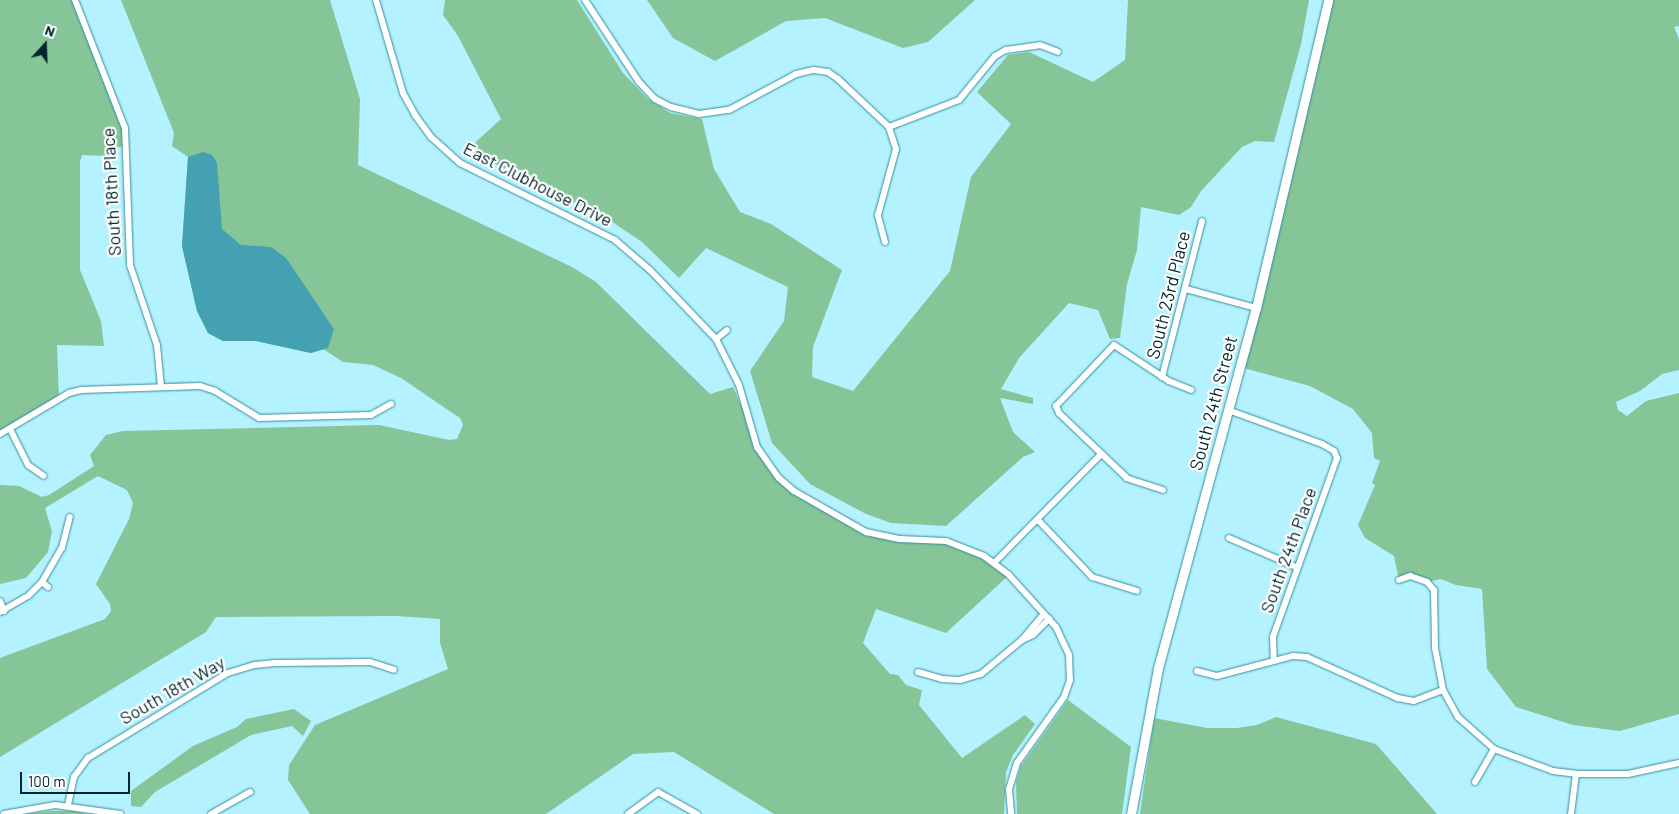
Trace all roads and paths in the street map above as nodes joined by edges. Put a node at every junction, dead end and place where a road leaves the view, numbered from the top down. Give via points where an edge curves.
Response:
1 (75, 0) edge
2 (376, 0) edge
3 (585, 0) edge
4 (1328, 0) edge
5 (1058, 52) dead end
6 (889, 127) junction
7 (1202, 221) dead end
8 (885, 242) dead end
9 (1186, 289) junction
10 (1256, 308) junction
11 (727, 330) dead end
12 (716, 339) junction
13 (1162, 376) junction
14 (162, 387) junction
15 (1191, 390) dead end
16 (391, 404) dead end
17 (1228, 410) junction
18 (10, 429) junction
19 (0, 434) edge
20 (1101, 454) junction
21 (44, 476) dead end
22 (1163, 490) dead end
23 (70, 517) dead end
24 (1038, 520) junction
25 (1229, 538) dead end
26 (995, 562) junction
27 (1296, 568) junction
28 (1399, 580) dead end
29 (42, 582) junction
30 (48, 587) dead end
31 (1137, 591) dead end
32 (0, 601) edge
33 (2, 611) edge
34 (1047, 617) junction
35 (1274, 661) junction
36 (394, 670) dead end
37 (1197, 671) dead end
38 (918, 672) dead end
39 (1443, 690) junction
40 (1494, 750) junction
41 (1679, 763) edge
42 (1576, 774) junction
43 (1475, 782) dead end
44 (250, 792) dead end
45 (68, 805) junction
46 (4, 814) edge
47 (120, 814) edge
48 (210, 814) edge
49 (628, 814) edge
50 (697, 814) edge
51 (1011, 814) edge
52 (1131, 814) edge
53 (1571, 814) edge

1 - 14 street, South 18th Place via 125,128 130,265 157,345
2 - 12 street, East Clubhouse Drive via 414,115 447,154 616,240 650,270
3 - 6 street via 639,82 655,99 671,107 699,114 729,110 796,74 814,70 838,79
4 - 10 street, South 24th Street
5 - 6 street via 1040,45 1006,50 996,56 959,100
6 - 8 street via 896,149 878,215
7 - 9 street, South 23rd Place
9 - 10 street
9 - 13 street, South 23rd Place
10 - 17 street, South 24th Street
11 - 12 street
12 - 26 street, East Clubhouse Drive via 739,385 757,447 767,464 794,491 866,532 900,539 946,541 970,548
13 - 15 street
13 - 20 street via 1114,345 1056,406
14 - 16 street via 208,388 259,418 370,415
14 - 18 street via 74,392
17 - 27 street, South 24th Place via 1334,451 1337,458
17 - 52 street, South 24th Street via 1158,668
18 - 19 street
18 - 21 street via 28,465
20 - 22 street via 1127,478
20 - 24 street
23 - 29 street via 62,548
24 - 26 street
24 - 31 street via 1092,577
25 - 27 street
26 - 34 street, East Clubhouse Drive
27 - 35 street, South 24th Place via 1273,637
28 - 39 street via 1410,576 1427,582 1434,590 1435,648
29 - 30 street
29 - 33 street
32 - 33 street
34 - 38 street via 988,671 969,678 942,679
34 - 51 street, East Clubhouse Drive via 1066,645 1070,680 1064,697 1017,763 1009,789
35 - 37 street via 1247,671 1217,676
35 - 39 street via 1307,657 1398,698 1414,700
36 - 45 street, South 18th Way via 370,662 275,663 228,673 88,758 74,777
39 - 40 street via 1458,716
40 - 42 street via 1554,771
40 - 43 street
41 - 42 street via 1628,774
42 - 53 street
44 - 48 street
45 - 46 street via 28,808
45 - 47 street
49 - 50 street via 658,792

